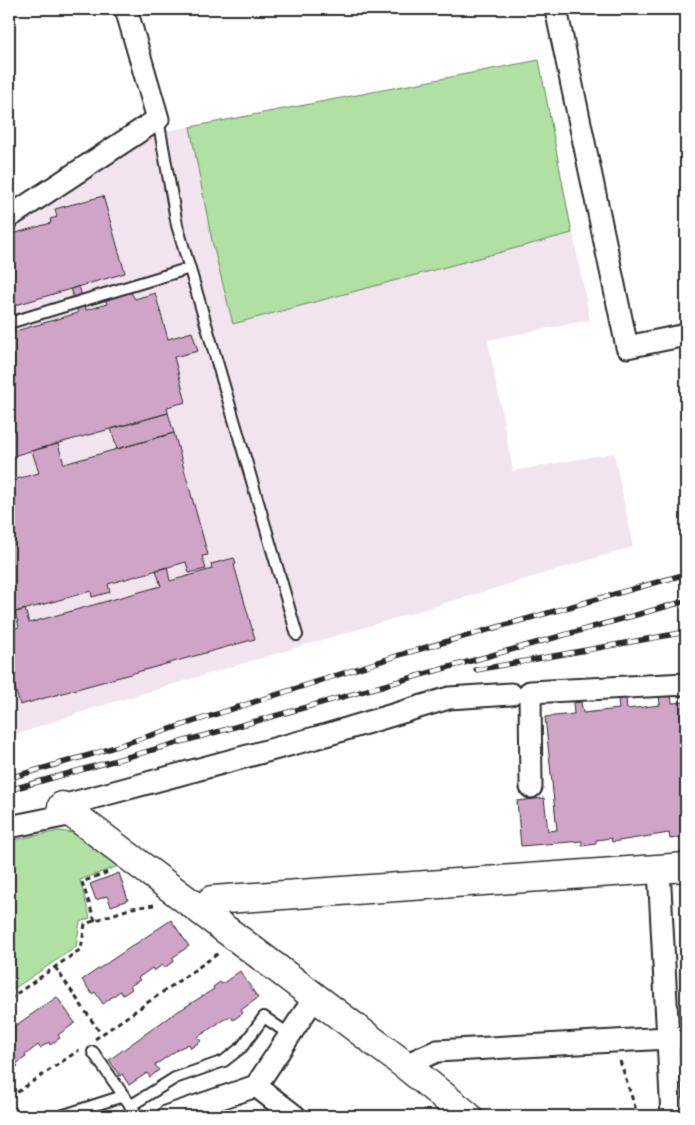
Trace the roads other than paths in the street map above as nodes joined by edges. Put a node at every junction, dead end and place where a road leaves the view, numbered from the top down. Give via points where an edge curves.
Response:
1 (126, 9) edge
2 (556, 9) edge
3 (158, 119) junction
4 (9, 217) edge
5 (190, 268) junction
6 (9, 322) edge
7 (686, 335) edge
8 (297, 635) dead end
9 (686, 684) edge
10 (511, 694) dead end
11 (531, 787) dead end
12 (68, 810) junction
13 (9, 827) edge
14 (686, 867) edge
15 (659, 869) junction
16 (202, 911) junction
17 (315, 998) junction
18 (290, 1035) junction
19 (677, 1038) edge
20 (90, 1048) road end
21 (405, 1066) junction
22 (256, 1086) junction
23 (123, 1096) junction
24 (130, 1106) junction
25 (61, 1116) edge
26 (138, 1116) edge
27 (168, 1116) edge
28 (295, 1116) edge
29 (468, 1116) edge
30 (672, 1116) edge

1 - 3 street
2 - 7 street via 627,347
3 - 4 street
3 - 5 lane via 177,225
5 - 6 lane
5 - 8 lane
9 - 11 street via 530,692
10 - 12 street via 449,698
12 - 13 street
12 - 16 street
14 - 15 street
15 - 16 street via 212,900
15 - 19 street
16 - 17 street
17 - 18 street
17 - 21 street
18 - 22 street
18 - 24 lane via 264,1017 242,1047 224,1061 175,1078
19 - 21 street via 438,1051
19 - 30 street
20 - 23 lane
21 - 29 street
22 - 27 street
22 - 28 street
23 - 24 lane
23 - 25 lane
24 - 26 lane

